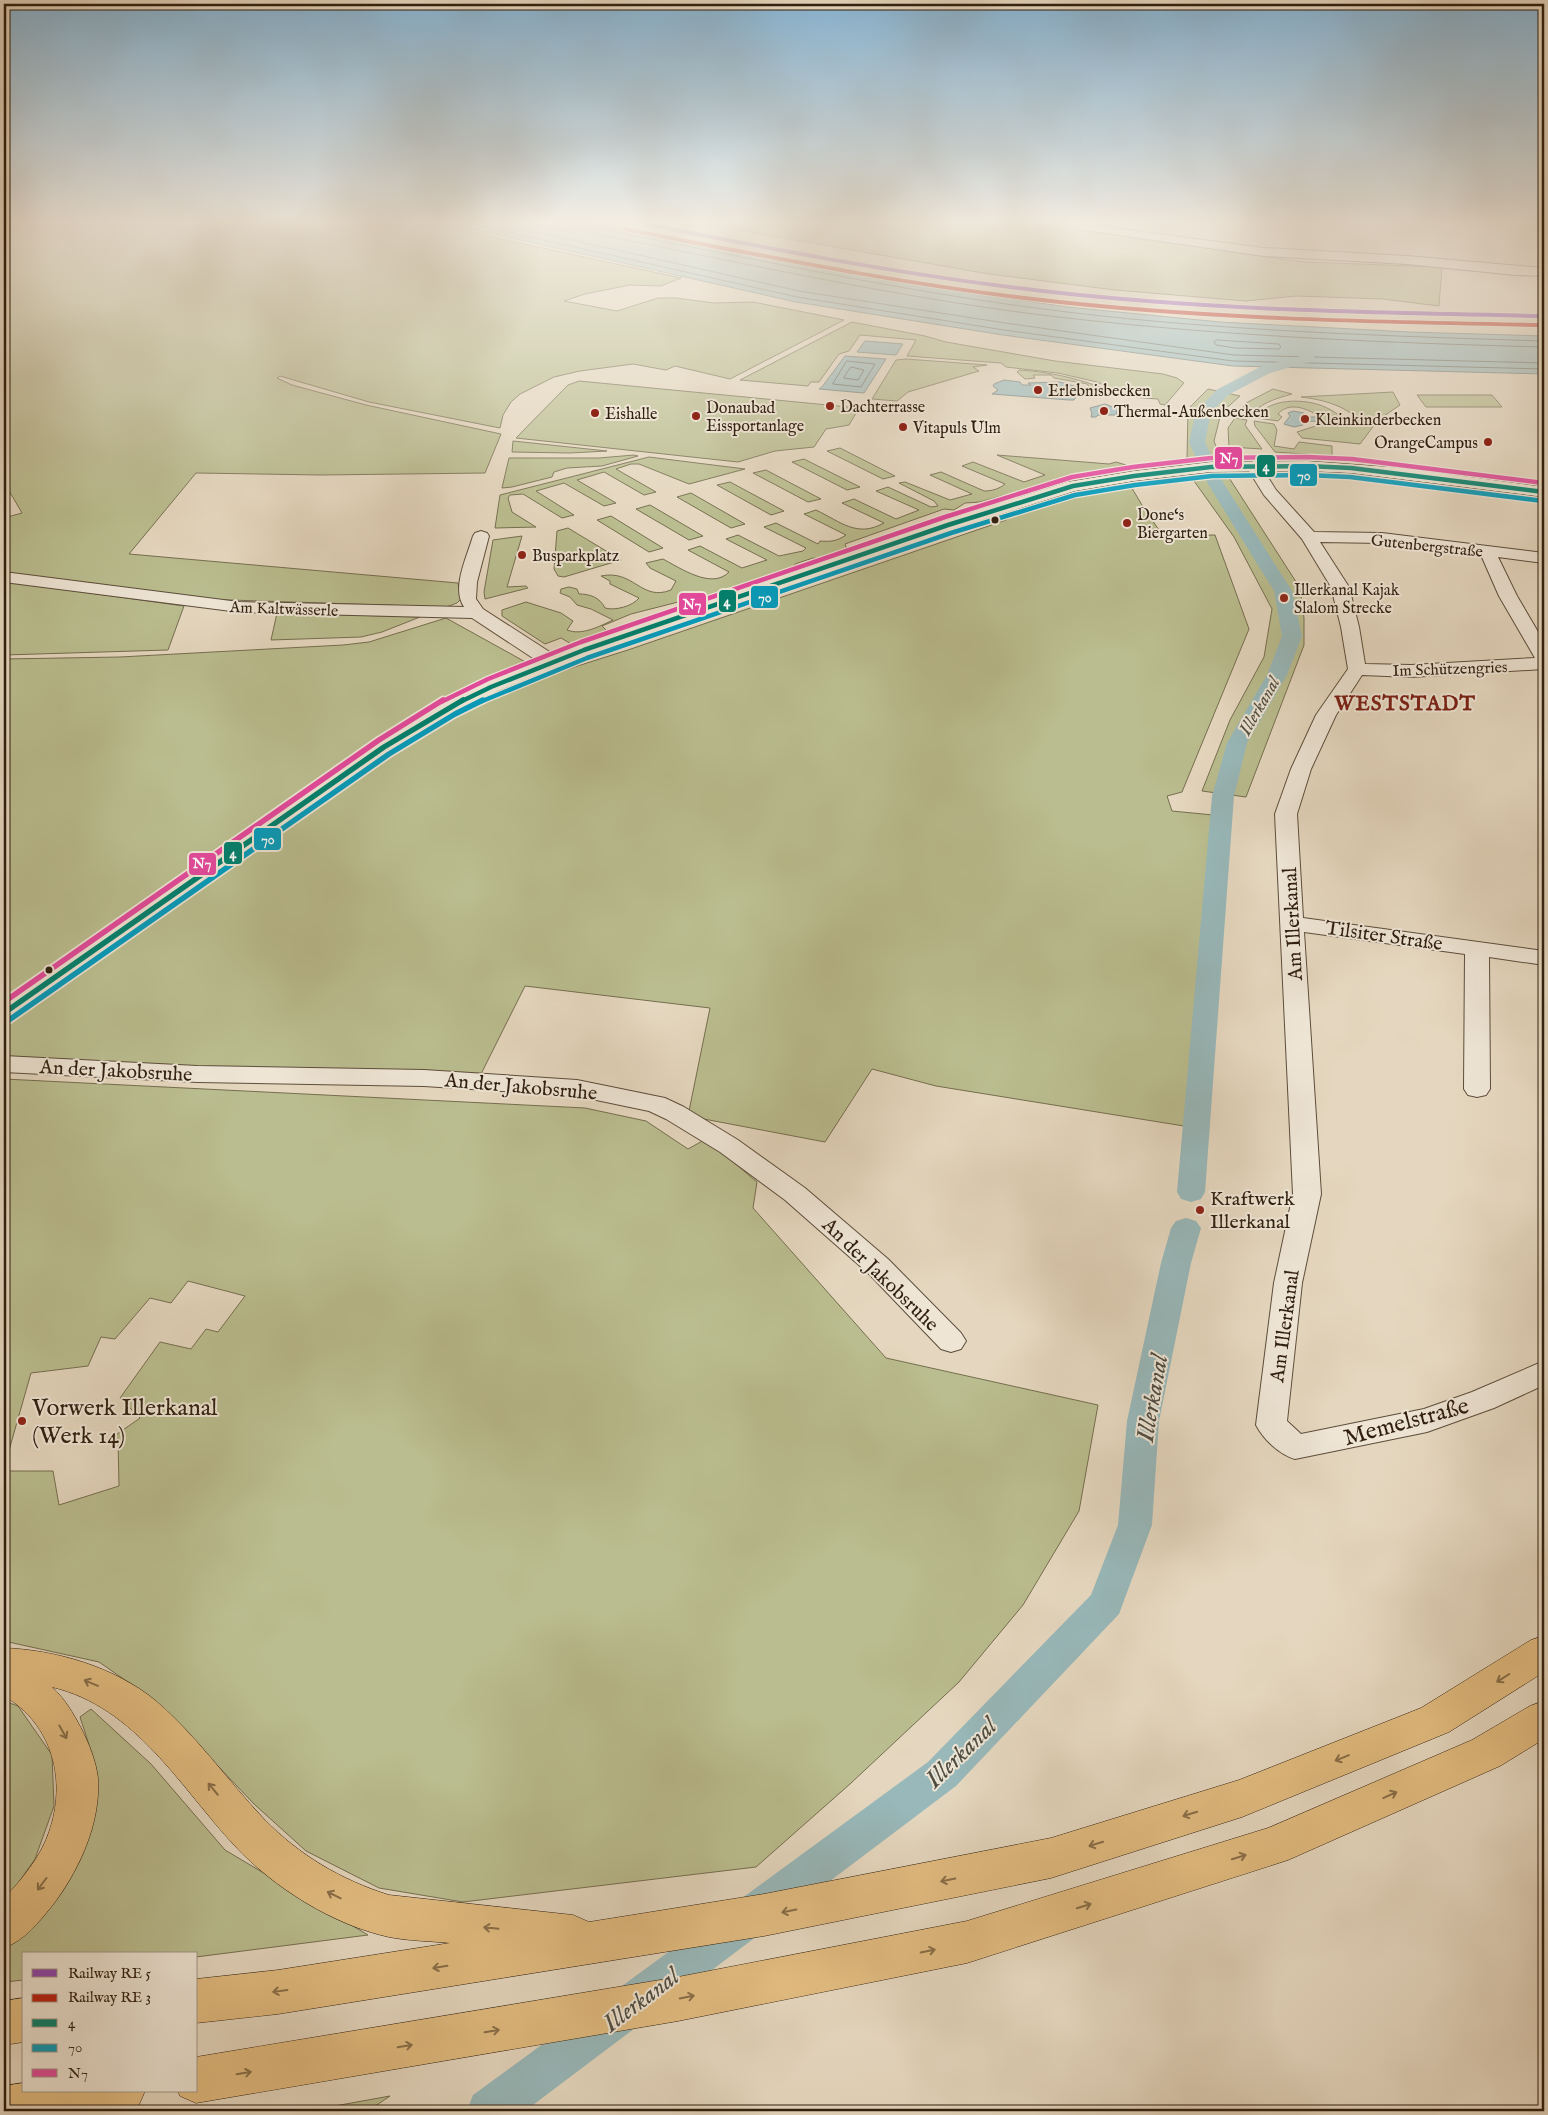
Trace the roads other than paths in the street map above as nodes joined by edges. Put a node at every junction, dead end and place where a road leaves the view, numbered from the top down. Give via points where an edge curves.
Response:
1 (1244, 466) junction
2 (1544, 492) edge
3 (481, 536) dead end
4 (1309, 537) junction
5 (1487, 551) junction
6 (1544, 558) edge
7 (4, 577) edge
8 (476, 613) junction
9 (1544, 657) edge
10 (552, 662) junction
11 (1544, 663) edge
12 (1357, 669) junction
13 (1291, 923) junction
14 (1477, 948) junction
15 (1544, 958) edge
16 (4, 1013) edge
17 (4, 1064) edge
18 (1477, 1089) dead end
19 (951, 1341) dead end
20 (1544, 1372) edge
21 (1272, 1425) joint
22 (1544, 1652) edge
23 (4, 1664) edge
24 (4, 1677) edge
25 (1544, 1718) edge
26 (4, 1927) edge
27 (610, 1940) junction
28 (198, 2001) edge
29 (22, 2020) edge
30 (4, 2022) edge
31 (198, 2080) edge
32 (115, 2092) edge
33 (4, 2109) edge

1 - 2 main road via 1360,469
1 - 4 street
1 - 10 main road via 1102,481 1030,498
3 - 8 street via 468,582 467,599
4 - 5 street, Gutenbergstraße via 1382,538
4 - 12 street via 1340,587
5 - 6 street, Gutenbergstraße
5 - 9 street via 1508,596
7 - 8 street, Am Kaltwässerle via 239,607
8 - 10 street
10 - 16 main road via 467,698 410,729
11 - 12 street, Im Schützengries via 1411,672
12 - 13 street, Am Illerkanal via 1326,715 1301,769 1286,814
13 - 14 street, Tilsiter Straße
13 - 21 street, Am Illerkanal via 1307,1194 1288,1283
14 - 15 street, Tilsiter Straße
14 - 18 street
17 - 19 street, An der Jakobsruhe via 197,1074 424,1078 577,1088 656,1104 729,1146 795,1194 878,1266
20 - 21 street, Memelstraße via 1483,1400 1427,1420 1305,1446 1296,1447
22 -> 27 highway via 1434,1720 1242,1798 1051,1858 764,1915
27 -> 23 highway via 389,1916 352,1904 323,1890 294,1870 250,1833 181,1752 141,1714 109,1691 71,1675 27,1665
24 -> 26 highway via 38,1697 51,1713 65,1734 74,1756 78,1779 78,1805 64,1848 39,1888
31 -> 25 highway via 678,1999 967,1942 1273,1846 1486,1753
27 -> 28 highway via 278,1992
29 - 30 highway
32 - 33 highway

